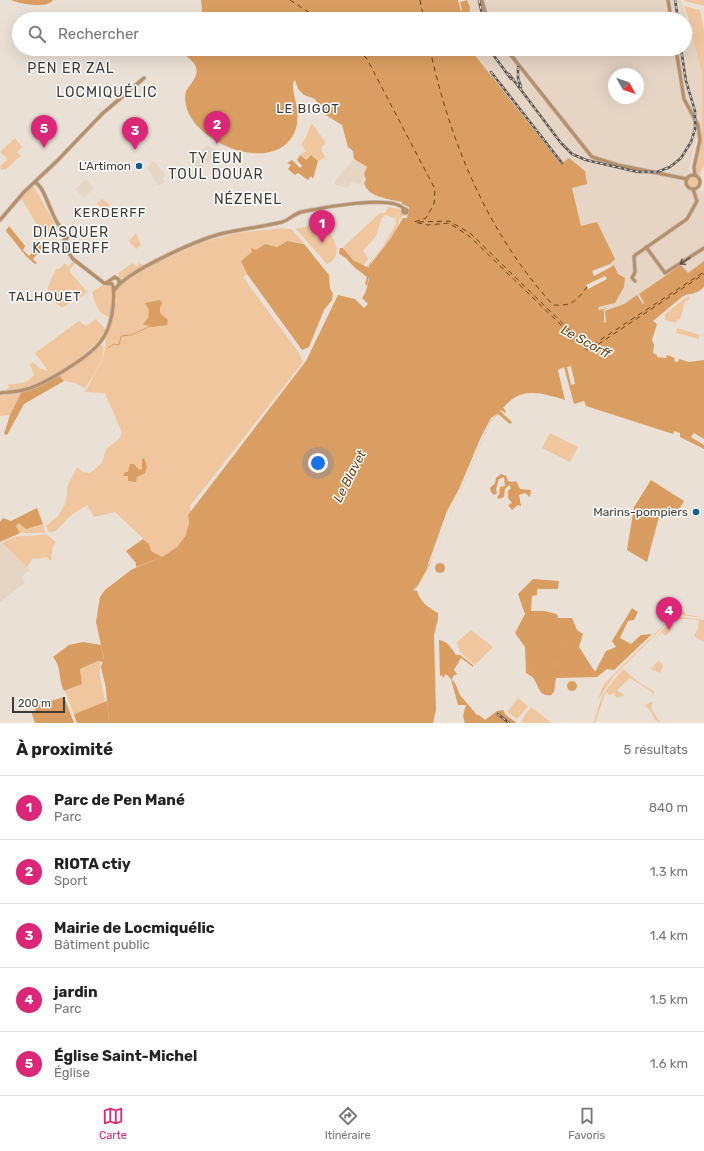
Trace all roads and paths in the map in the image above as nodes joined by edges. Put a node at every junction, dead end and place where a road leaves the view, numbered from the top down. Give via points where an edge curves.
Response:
1 (482, 0) edge
2 (668, 0) edge
3 (485, 12) edge
4 (670, 12) edge
5 (511, 56) edge
6 (677, 56) edge
7 (144, 78) dead end
8 (695, 176) junction
9 (687, 179) junction
10 (35, 182) junction
11 (700, 184) junction
12 (704, 185) edge
13 (693, 189) junction
14 (404, 209) dead end
15 (0, 220) edge
16 (646, 247) junction
17 (704, 248) edge
18 (634, 256) junction
19 (115, 283) junction
20 (0, 393) edge

1 - 3 street
2 - 4 street
5 - 9 street via 594,158
6 - 8 street via 684,98 698,125 700,140 694,167
7 - 10 street via 102,114
8 - 9 street
8 - 11 street
9 - 13 street via 687,186
10 - 15 street
10 - 19 street via 65,236 66,250 76,262 104,283
11 - 12 street
11 - 13 street
13 - 16 street via 697,201 689,217
14 - 19 street via 402,205 374,201 299,213 283,222 203,240
17 -> 16 street via 666,273
16 - 18 street
18 - 18 street via 635,272 632,278 635,281 637,278
19 - 20 street via 108,330 95,348 43,383 21,391

